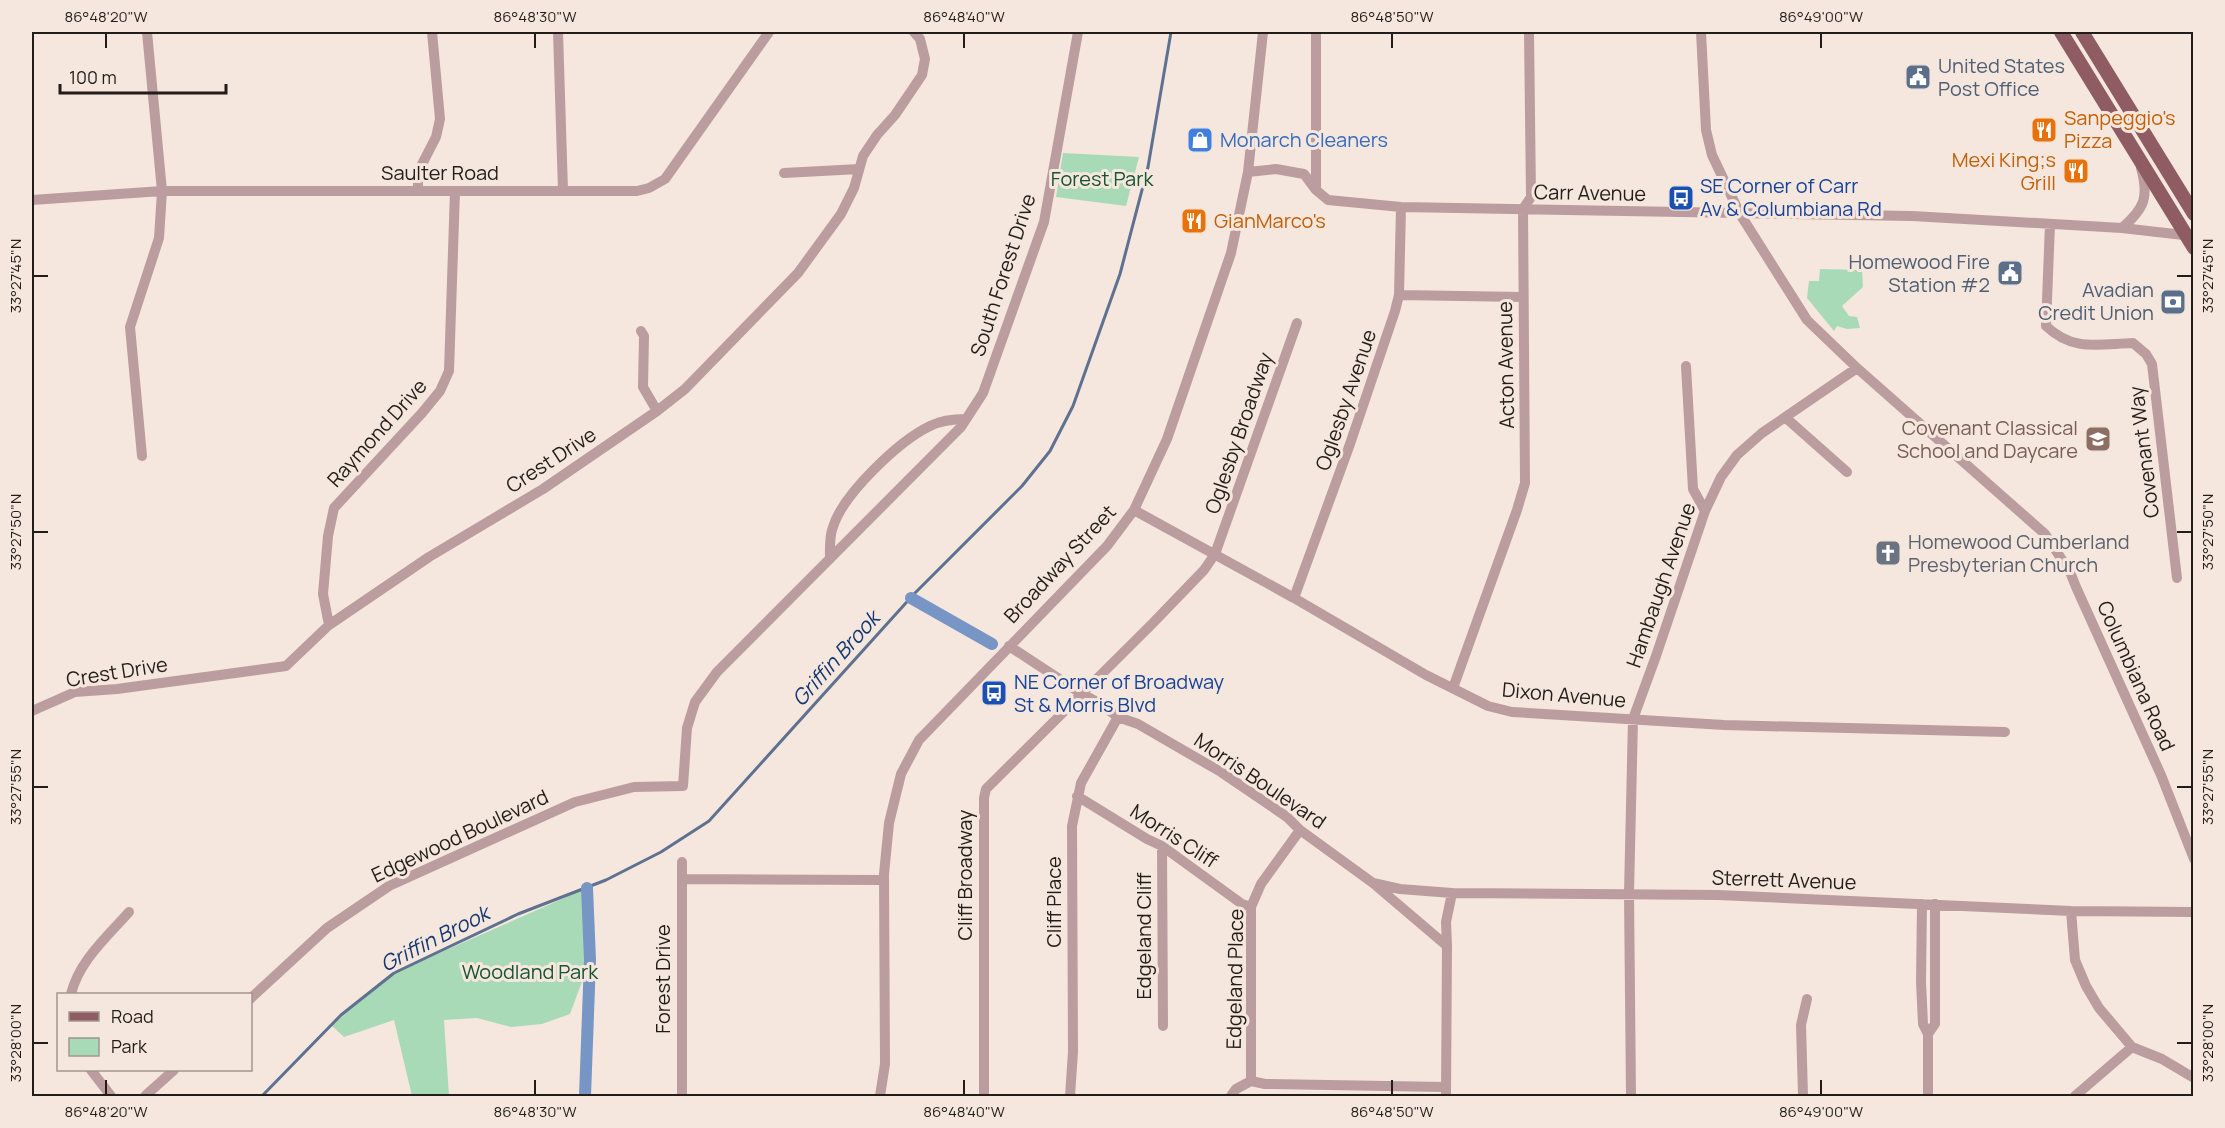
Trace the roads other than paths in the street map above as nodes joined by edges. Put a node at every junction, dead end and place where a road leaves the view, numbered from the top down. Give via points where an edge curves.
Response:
1 (147, 32) edge
2 (432, 32) edge
3 (558, 32) edge
4 (769, 32) edge
5 (914, 32) edge
6 (1078, 32) edge
7 (1263, 32) edge
8 (1316, 32) edge
9 (1529, 32) edge
10 (1701, 32) edge
11 (2061, 32) edge
12 (2082, 32) edge
13 (2139, 159) junction
14 (859, 169) junction
15 (1248, 172) junction
16 (784, 173) dead end
17 (1316, 190) junction
18 (162, 191) junction
19 (418, 191) junction
20 (454, 191) junction
21 (563, 191) junction
22 (32, 200) edge
23 (1401, 207) junction
24 (1523, 209) junction
25 (1740, 214) junction
26 (2193, 214) edge
27 (2050, 224) junction
28 (2122, 228) junction
29 (2189, 235) edge
30 (2193, 248) edge
31 (1399, 295) junction
32 (1523, 297) junction
33 (1297, 323) dead end
34 (641, 331) dead end
35 (1686, 366) dead end
36 (1857, 368) junction
37 (657, 411) junction
38 (1786, 418) junction
39 (966, 419) junction
40 (142, 456) dead end
41 (1847, 472) dead end
42 (1134, 510) junction
43 (1705, 511) junction
44 (1215, 554) junction
45 (830, 559) junction
46 (2177, 578) dead end
47 (1294, 598) junction
48 (329, 625) junction
49 (1009, 646) junction
50 (1453, 688) junction
51 (1082, 694) junction
52 (32, 711) edge
53 (1118, 717) junction
54 (1633, 719) junction
55 (2005, 732) dead end
56 (683, 786) joint
57 (1077, 796) junction
58 (1300, 830) junction
59 (1162, 846) junction
60 (2193, 860) edge
61 (682, 862) dead end
62 (682, 879) junction
63 (884, 880) junction
64 (1373, 883) junction
65 (1452, 893) junction
66 (1629, 893) junction
67 (1922, 904) junction
68 (1935, 904) junction
69 (1251, 908) junction
70 (2071, 911) junction
71 (129, 912) dead end
72 (2193, 912) edge
73 (1447, 946) junction
74 (1921, 982) junction
75 (1935, 982) junction
76 (71, 993) edge
77 (252, 997) edge
78 (1807, 999) dead end
79 (1162, 1026) dead end
80 (1928, 1034) junction
81 (2132, 1047) junction
82 (92, 1071) edge
83 (173, 1071) edge
84 (2193, 1078) edge
85 (1251, 1081) junction
86 (1445, 1092) edge
87 (111, 1096) edge
88 (145, 1096) edge
89 (682, 1096) edge
90 (880, 1096) edge
91 (984, 1096) edge
92 (1070, 1096) edge
93 (1231, 1096) edge
94 (1631, 1096) edge
95 (1803, 1096) edge
96 (1928, 1096) edge
97 (2075, 1096) edge

1 - 18 street
2 - 19 street via 440,119 418,172
3 - 21 street
4 - 21 street, Saulter Road via 665,178 637,191
5 - 14 street, Crest Drive via 925,59 921,75 863,156
6 - 39 street, South Forest Drive via 1044,222 983,393
7 - 15 street, Broadway Street
8 - 17 street
9 - 24 street, Acton Avenue via 1531,197
10 - 25 street, Columbiana Road via 1706,130 1712,155
11 - 13 main road
12 - 26 main road
13 - 28 street via 2145,194 2135,217
13 - 29 main road
14 - 16 street
14 - 37 street, Crest Drive via 841,214 798,273 685,389
15 - 17 street, Carr Avenue via 1275,169 1304,174
15 - 42 street, Broadway Street via 1231,253 1167,439
17 - 23 street, Carr Avenue via 1328,200
18 - 19 street, Saulter Road
18 - 22 street, Saulter Road
18 - 40 street via 159,238 130,327
19 - 20 street, Saulter Road
20 - 21 street, Saulter Road
20 - 48 street, Raymond Drive via 449,371 440,391 422,413 334,508 323,594
23 - 24 street, Carr Avenue
23 - 31 street, Oglesby Avenue
24 - 25 street, Carr Avenue
24 - 32 street, Acton Avenue
25 - 27 street, Carr Avenue via 1912,216
25 - 36 street, Columbiana Road via 1808,320
27 - 28 street, Carr Avenue
27 - 46 street, Covenant Way via 2046,326 2073,344 2133,343 2152,364
28 - 29 street, Carr Avenue
29 - 30 main road
31 - 32 street
31 - 47 street, Oglesby Avenue
32 - 50 street, Acton Avenue via 1525,483
33 - 44 street, Oglesby Broadway
34 - 37 street via 643,387
35 - 43 street via 1693,489
36 - 38 street, Hambaugh Avenue
36 - 60 street, Columbiana Road via 2045,534 2070,572 2162,775
37 - 48 street, Crest Drive via 543,489 429,557
38 - 41 street
38 - 43 street, Hambaugh Avenue via 1737,454
39 - 45 street, South Forest Drive
39 - 45 street via 949,419 917,433 852,492 832,528
42 - 44 street, Dixon Avenue
42 - 49 street, Broadway Street via 1107,546
43 - 54 street, Hambaugh Avenue
44 - 47 street, Dixon Avenue
44 - 51 street, Oglesby Broadway via 1204,570
45 - 56 street, South Forest Drive via 717,672 695,702 687,729
47 - 50 street, Dixon Avenue
48 - 52 street, Crest Drive via 286,666 75,692
49 - 51 street, Morris Boulevard
49 - 63 street, Broadway Street via 919,740 900,774 889,823
50 - 54 street, Dixon Avenue via 1488,706 1512,712
51 - 53 street, Morris Boulevard
51 - 91 street, Cliff Broadway via 986,789
53 - 57 street, Cliff Place
53 - 58 street, Morris Boulevard via 1138,724 1221,772
54 - 55 street, Dixon Avenue
54 - 66 street, Hambaugh Avenue
56 - 77 street, Edgewood Boulevard via 634,787 575,802 389,886 327,927
57 - 59 street, Morris Cliff
57 - 92 street, Cliff Place via 1072,826
58 - 64 street, Morris Boulevard
58 - 69 street, Edgeland Place via 1262,884
59 - 69 street, Morris Cliff
59 - 79 street, Edgeland Cliff
61 - 62 street, Forest Drive
62 - 63 street
62 - 89 street, Forest Drive
63 - 90 street, Broadway Street via 885,1064
64 - 65 street, Sterrett Avenue
64 - 73 street, Morris Boulevard
65 - 66 street, Sterrett Avenue
65 - 73 street via 1446,922
66 - 67 street, Sterrett Avenue
66 - 94 street, Hambaugh Avenue
67 - 68 street, Sterrett Avenue
67 - 74 street
68 - 70 street, Sterrett Avenue
68 - 75 street
69 - 85 street, Edgeland Place
70 - 72 street, Sterrett Avenue
70 - 81 street via 2075,960 2086,986
71 - 76 street via 88,959
73 - 86 street
74 - 75 street
74 - 80 street via 1923,1024
75 - 80 street via 1935,1024
78 - 95 street via 1801,1025
80 - 96 street
81 - 84 street
81 - 97 street
82 - 87 street
83 - 88 street
85 - 86 street
85 - 93 street

